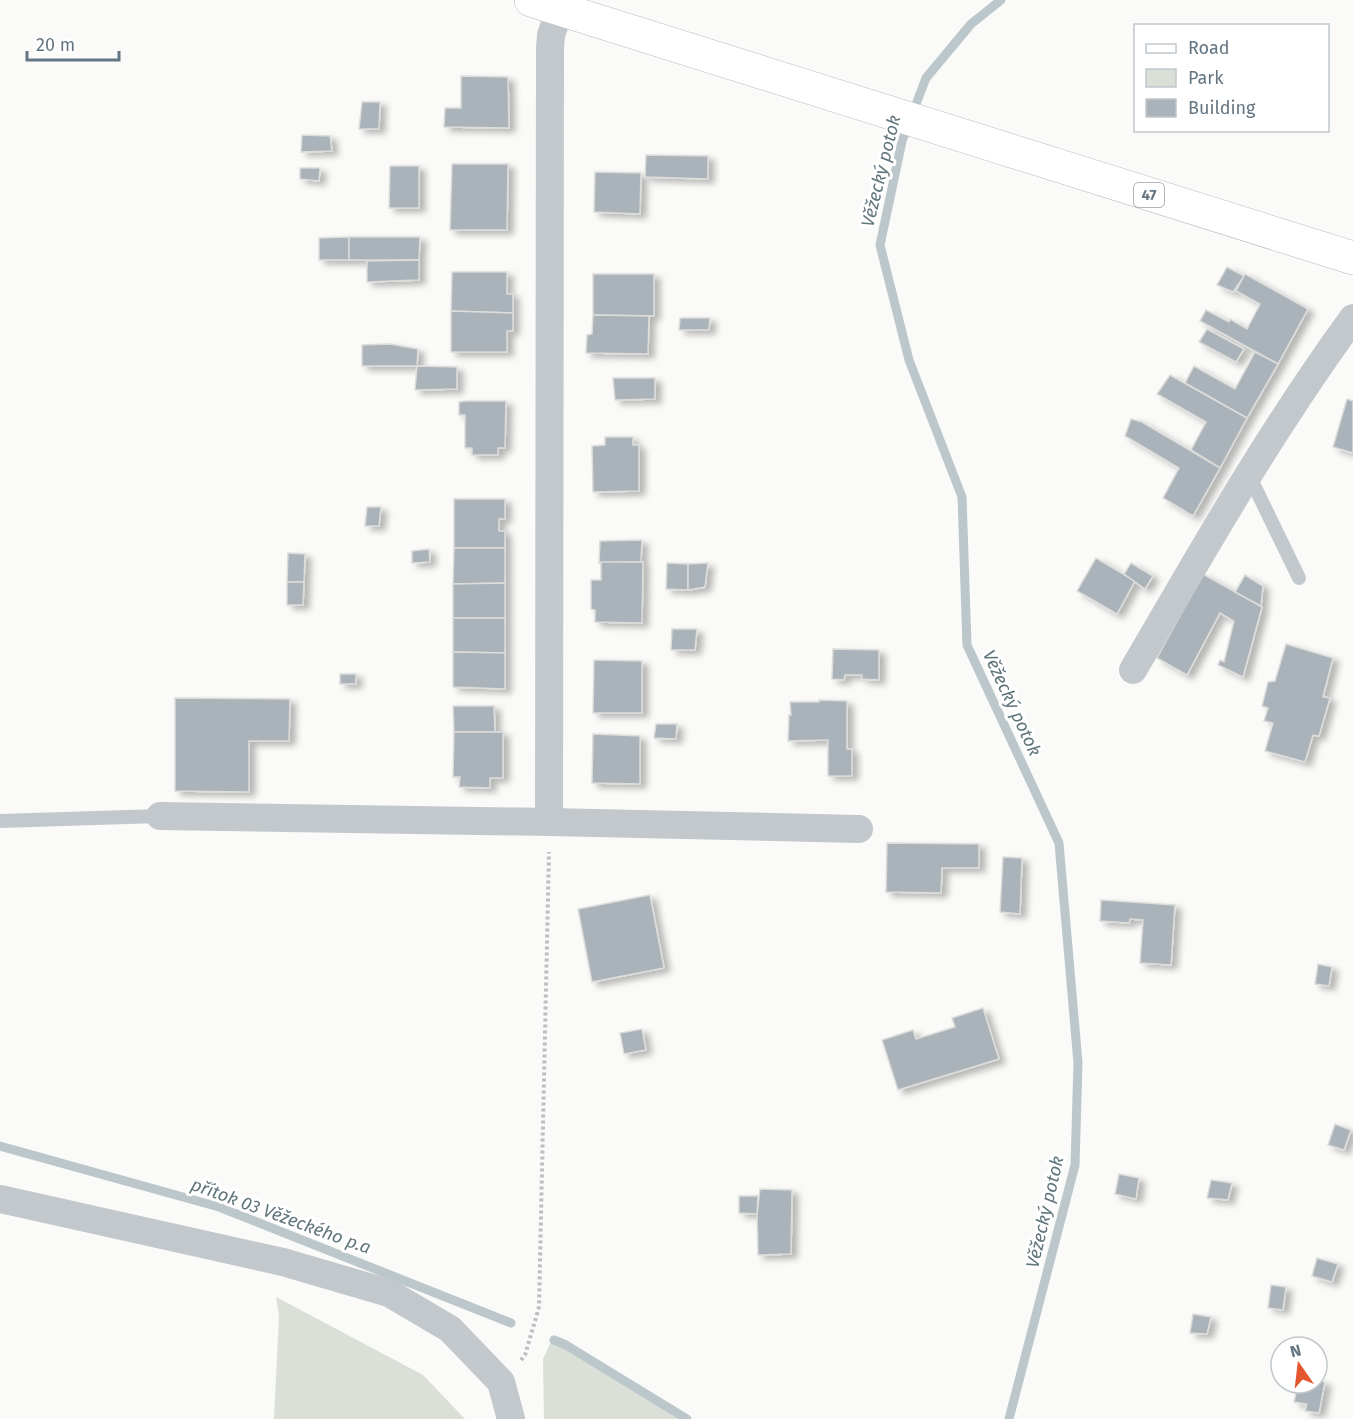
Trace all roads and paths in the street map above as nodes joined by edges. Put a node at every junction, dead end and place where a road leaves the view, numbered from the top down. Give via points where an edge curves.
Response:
1 (546, 5) edge
2 (1353, 258) edge
3 (1353, 318) edge
4 (1248, 473) junction
5 (1299, 578) dead end
6 (1133, 670) dead end
7 (160, 816) joint
8 (0, 821) edge
9 (549, 822) junction
10 (859, 829) dead end
11 (0, 1199) edge
12 (501, 1382) junction
13 (511, 1419) edge

1 - 2 main road, 47
1 - 9 street via 551,35
3 - 4 street
4 - 5 lane
4 - 6 street
7 - 8 lane
7 - 9 street
9 - 10 street
9 - 12 path via 539,1307 525,1356
11 - 12 street via 283,1262 389,1293 450,1329
12 - 13 street

